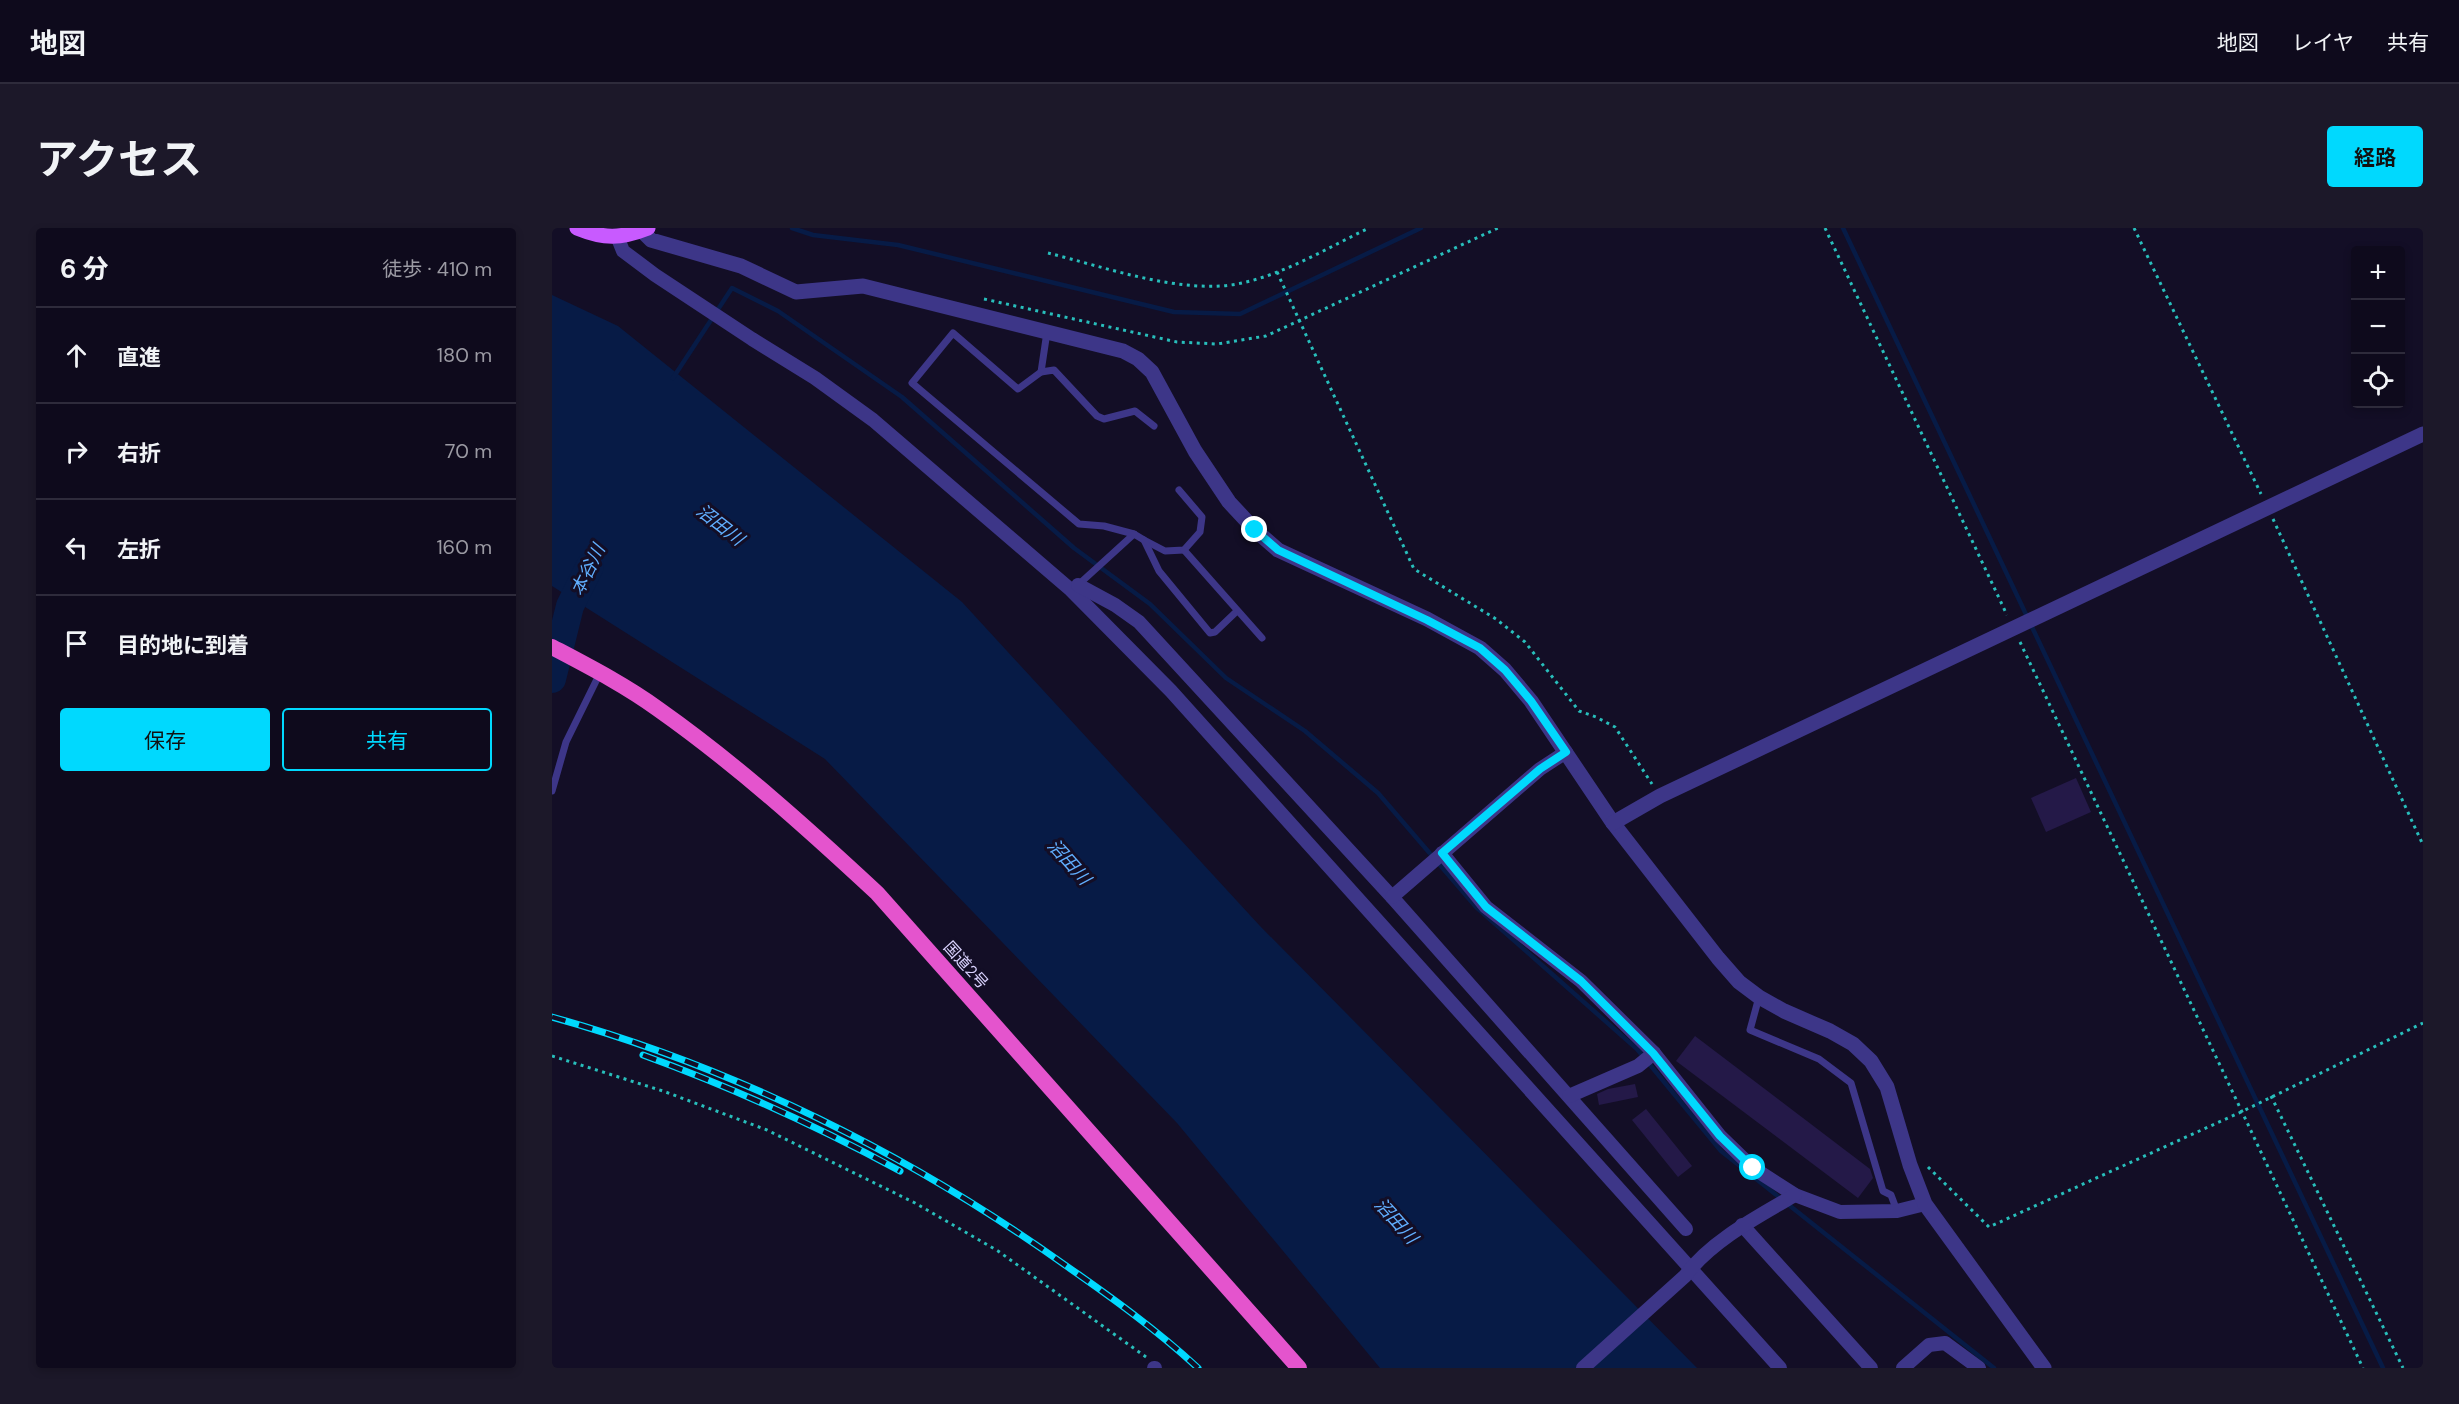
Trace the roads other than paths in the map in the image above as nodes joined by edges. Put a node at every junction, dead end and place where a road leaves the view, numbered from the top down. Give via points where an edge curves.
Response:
1 (577, 228) edge
2 (645, 229) edge
3 (617, 236) junction
4 (1047, 332) junction
5 (1041, 372) junction
6 (1154, 426) dead end
7 (2423, 434) edge
8 (1179, 490) dead end
9 (1134, 534) junction
10 (1144, 540) junction
11 (1184, 550) junction
12 (1075, 588) junction
13 (1237, 611) junction
14 (1262, 638) dead end
15 (552, 647) edge
16 (600, 673) junction
17 (1566, 752) junction
18 (552, 791) edge
19 (1613, 823) junction
20 (1442, 853) junction
21 (1392, 897) junction
22 (1759, 997) junction
23 (1653, 1053) junction
24 (1569, 1096) junction
25 (1795, 1195) junction
26 (1925, 1204) junction
27 (1897, 1211) junction
28 (1742, 1225) junction
29 (1686, 1229) dead end
30 (1688, 1272) junction
31 (1299, 1368) edge
32 (1583, 1368) edge
33 (1780, 1368) edge
34 (1870, 1368) edge
35 (1903, 1368) edge
36 (1979, 1368) edge
37 (2044, 1368) edge

1 - 3 main road via 598,237
2 - 3 main road
2 - 4 street via 651,240 741,266 796,292 863,286
3 - 12 street via 623,251 655,275 873,420
4 - 5 lane
4 - 17 street via 1123,351 1138,359 1152,372 1229,502 1255,530 1278,550 1480,648 1531,701
5 - 6 lane via 1054,370 1097,416 1104,419 1135,411
5 - 9 lane via 1018,389 953,333 912,383 1079,524
7 - 19 street via 1660,796
8 - 11 lane via 1202,517 1200,532
9 - 10 lane
9 - 12 lane
10 - 11 lane via 1165,551
10 - 13 lane via 1159,571 1210,633
11 - 13 lane
12 - 21 street via 1115,605 1139,622
12 - 30 street via 1172,691
13 - 14 lane
15 - 16 highway, 国道2号
16 - 18 lane via 566,742
16 - 31 highway, 国道2号 via 656,707 720,755 878,893
17 - 19 street
17 - 20 street via 1540,769
19 - 22 street via 1718,958
20 - 21 street
20 - 23 street via 1486,907 1581,981
21 - 24 street
22 - 26 street via 1853,1044 1871,1061 1887,1087
22 - 27 lane via 1750,1030 1819,1059 1851,1083 1883,1191 1891,1195
23 - 24 street via 1638,1066
23 - 25 street via 1720,1136 1753,1168
24 - 29 street
25 - 27 street via 1840,1212
25 - 28 street
26 - 27 street
26 - 37 street
28 - 30 street
28 - 34 street
30 - 32 street
30 - 33 street
35 - 36 street via 1929,1345 1945,1342

